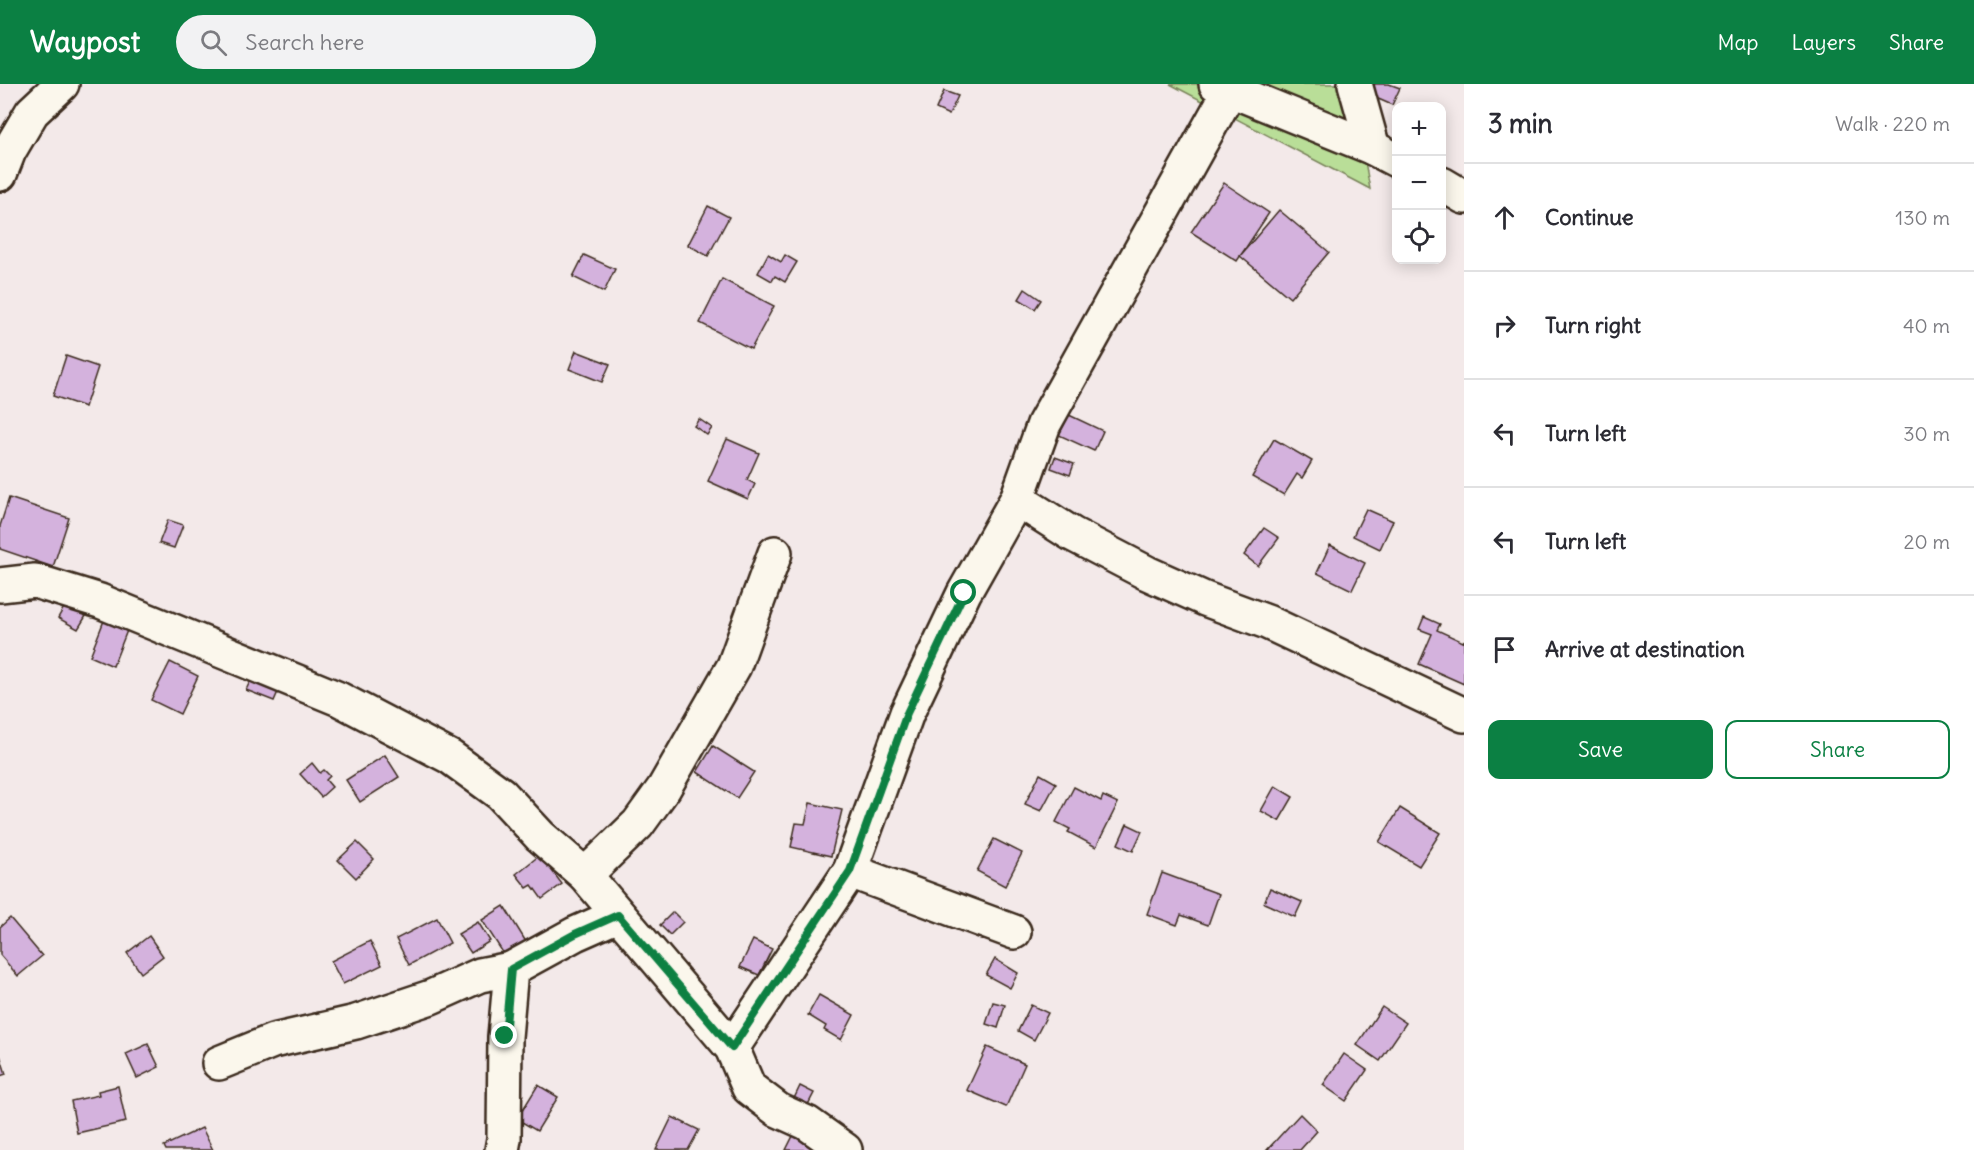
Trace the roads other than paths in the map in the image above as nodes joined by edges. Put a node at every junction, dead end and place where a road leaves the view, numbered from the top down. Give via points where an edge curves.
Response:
1 (62, 84) edge
2 (1354, 84) edge
3 (1223, 87) edge
4 (1385, 154) edge
5 (0, 174) edge
6 (1446, 186) edge
7 (1464, 196) edge
8 (1017, 499) junction
9 (775, 553) dead end
10 (0, 585) edge
11 (1464, 716) edge
12 (850, 871) junction
13 (585, 875) junction
14 (618, 915) junction
15 (1014, 932) dead end
16 (511, 969) junction
17 (732, 1048) junction
18 (219, 1063) dead end
19 (502, 1150) edge
20 (845, 1150) edge

1 - 5 street via 32,112
2 - 4 street
3 - 4 street
3 - 8 street via 1044,424
6 - 7 street
8 - 11 street via 1072,534 1147,573 1267,622
8 - 12 street via 964,593 907,713
9 - 13 street via 734,666 664,788 638,824
10 - 13 street via 35,581 100,601 339,699 450,757 501,794 540,836
12 - 15 street
12 - 17 street
13 - 14 street
14 - 16 street
14 - 17 street
16 - 18 street via 480,975 431,997 356,1022 273,1041
16 - 19 street
17 - 20 street via 750,1088 778,1110 807,1123

